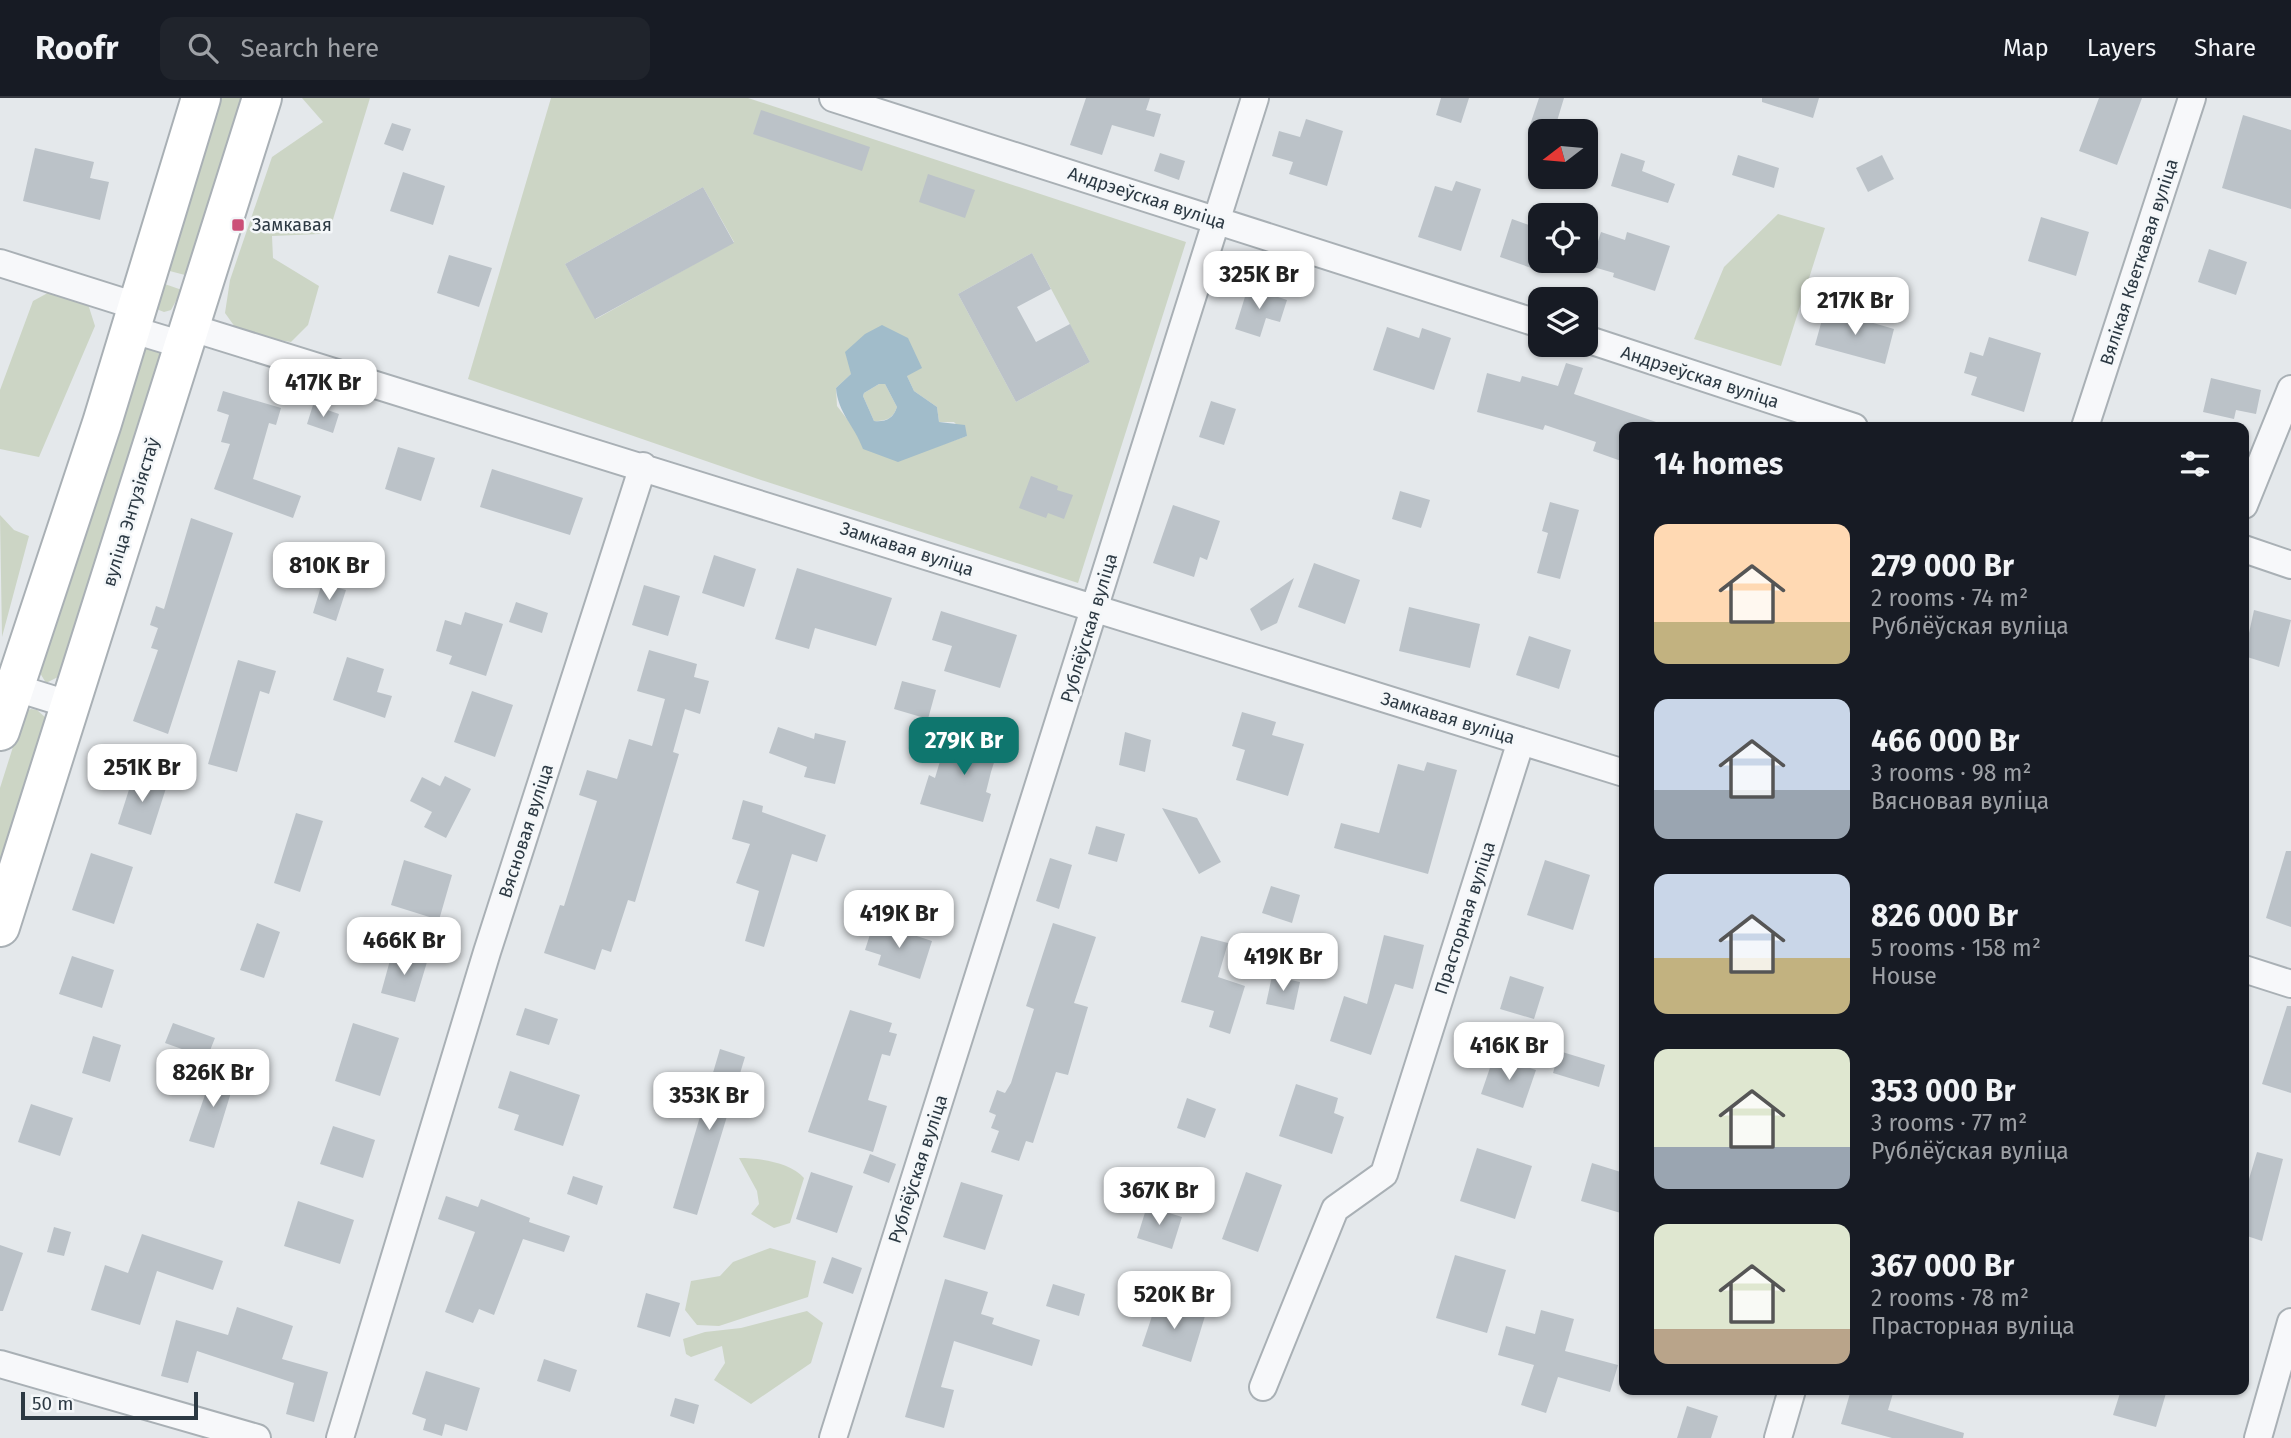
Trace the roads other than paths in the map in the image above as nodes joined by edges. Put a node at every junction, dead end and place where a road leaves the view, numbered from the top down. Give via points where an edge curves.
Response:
1 (201, 98) edge
2 (262, 98) edge
3 (833, 98) edge
4 (1255, 98) edge
5 (2192, 98) edge
6 (1216, 220) junction
7 (0, 263) edge
8 (133, 318) junction
9 (1528, 320) edge
10 (186, 336) junction
11 (1598, 343) edge
12 (2291, 389) edge
13 (1839, 422) edge
14 (2087, 422) edge
15 (643, 466) junction
16 (2249, 493) edge
17 (2249, 551) edge
18 (2291, 565) edge
19 (1095, 608) junction
20 (7, 685) edge
21 (71, 705) junction
22 (0, 731) edge
23 (1521, 741) junction
24 (1619, 771) edge
25 (0, 927) edge
26 (2249, 971) edge
27 (2291, 984) edge
28 (2291, 1322) edge
29 (0, 1364) edge
30 (1264, 1387) dead end
31 (1790, 1395) edge
32 (257, 1438) edge
33 (340, 1438) edge
34 (833, 1438) edge
35 (1777, 1438) edge
36 (2258, 1438) edge

1 - 8 street
2 - 10 street, вуліца Энтузіястаў
3 - 6 street, Андрэеўская вуліца
4 - 6 street, Рублёўская вуліца
5 - 14 street, Вялікая Кветкавая вуліца
6 - 9 street, Андрэеўская вуліца
6 - 19 street, Рублёўская вуліца
7 - 8 street, Замкавая вуліца
8 - 10 street, Замкавая вуліца
8 - 20 street via 102,424
10 - 15 street, Замкавая вуліца
10 - 21 street, вуліца Энтузіястаў
11 - 13 street, Андрэеўская вуліца
12 - 16 street
15 - 19 street, Замкавая вуліца
15 - 33 street, Вясновая вуліца via 487,952
17 - 18 street
19 - 23 street, Замкавая вуліца
19 - 34 street, Рублёўская вуліца
20 - 21 street
20 - 22 street
21 - 25 street, вуліца Энтузіястаў
23 - 24 street, Замкавая вуліца
23 - 30 street, Прасторная вуліца via 1384,1174 1335,1209
26 - 27 street
28 - 36 street
29 - 32 street
31 - 35 street

